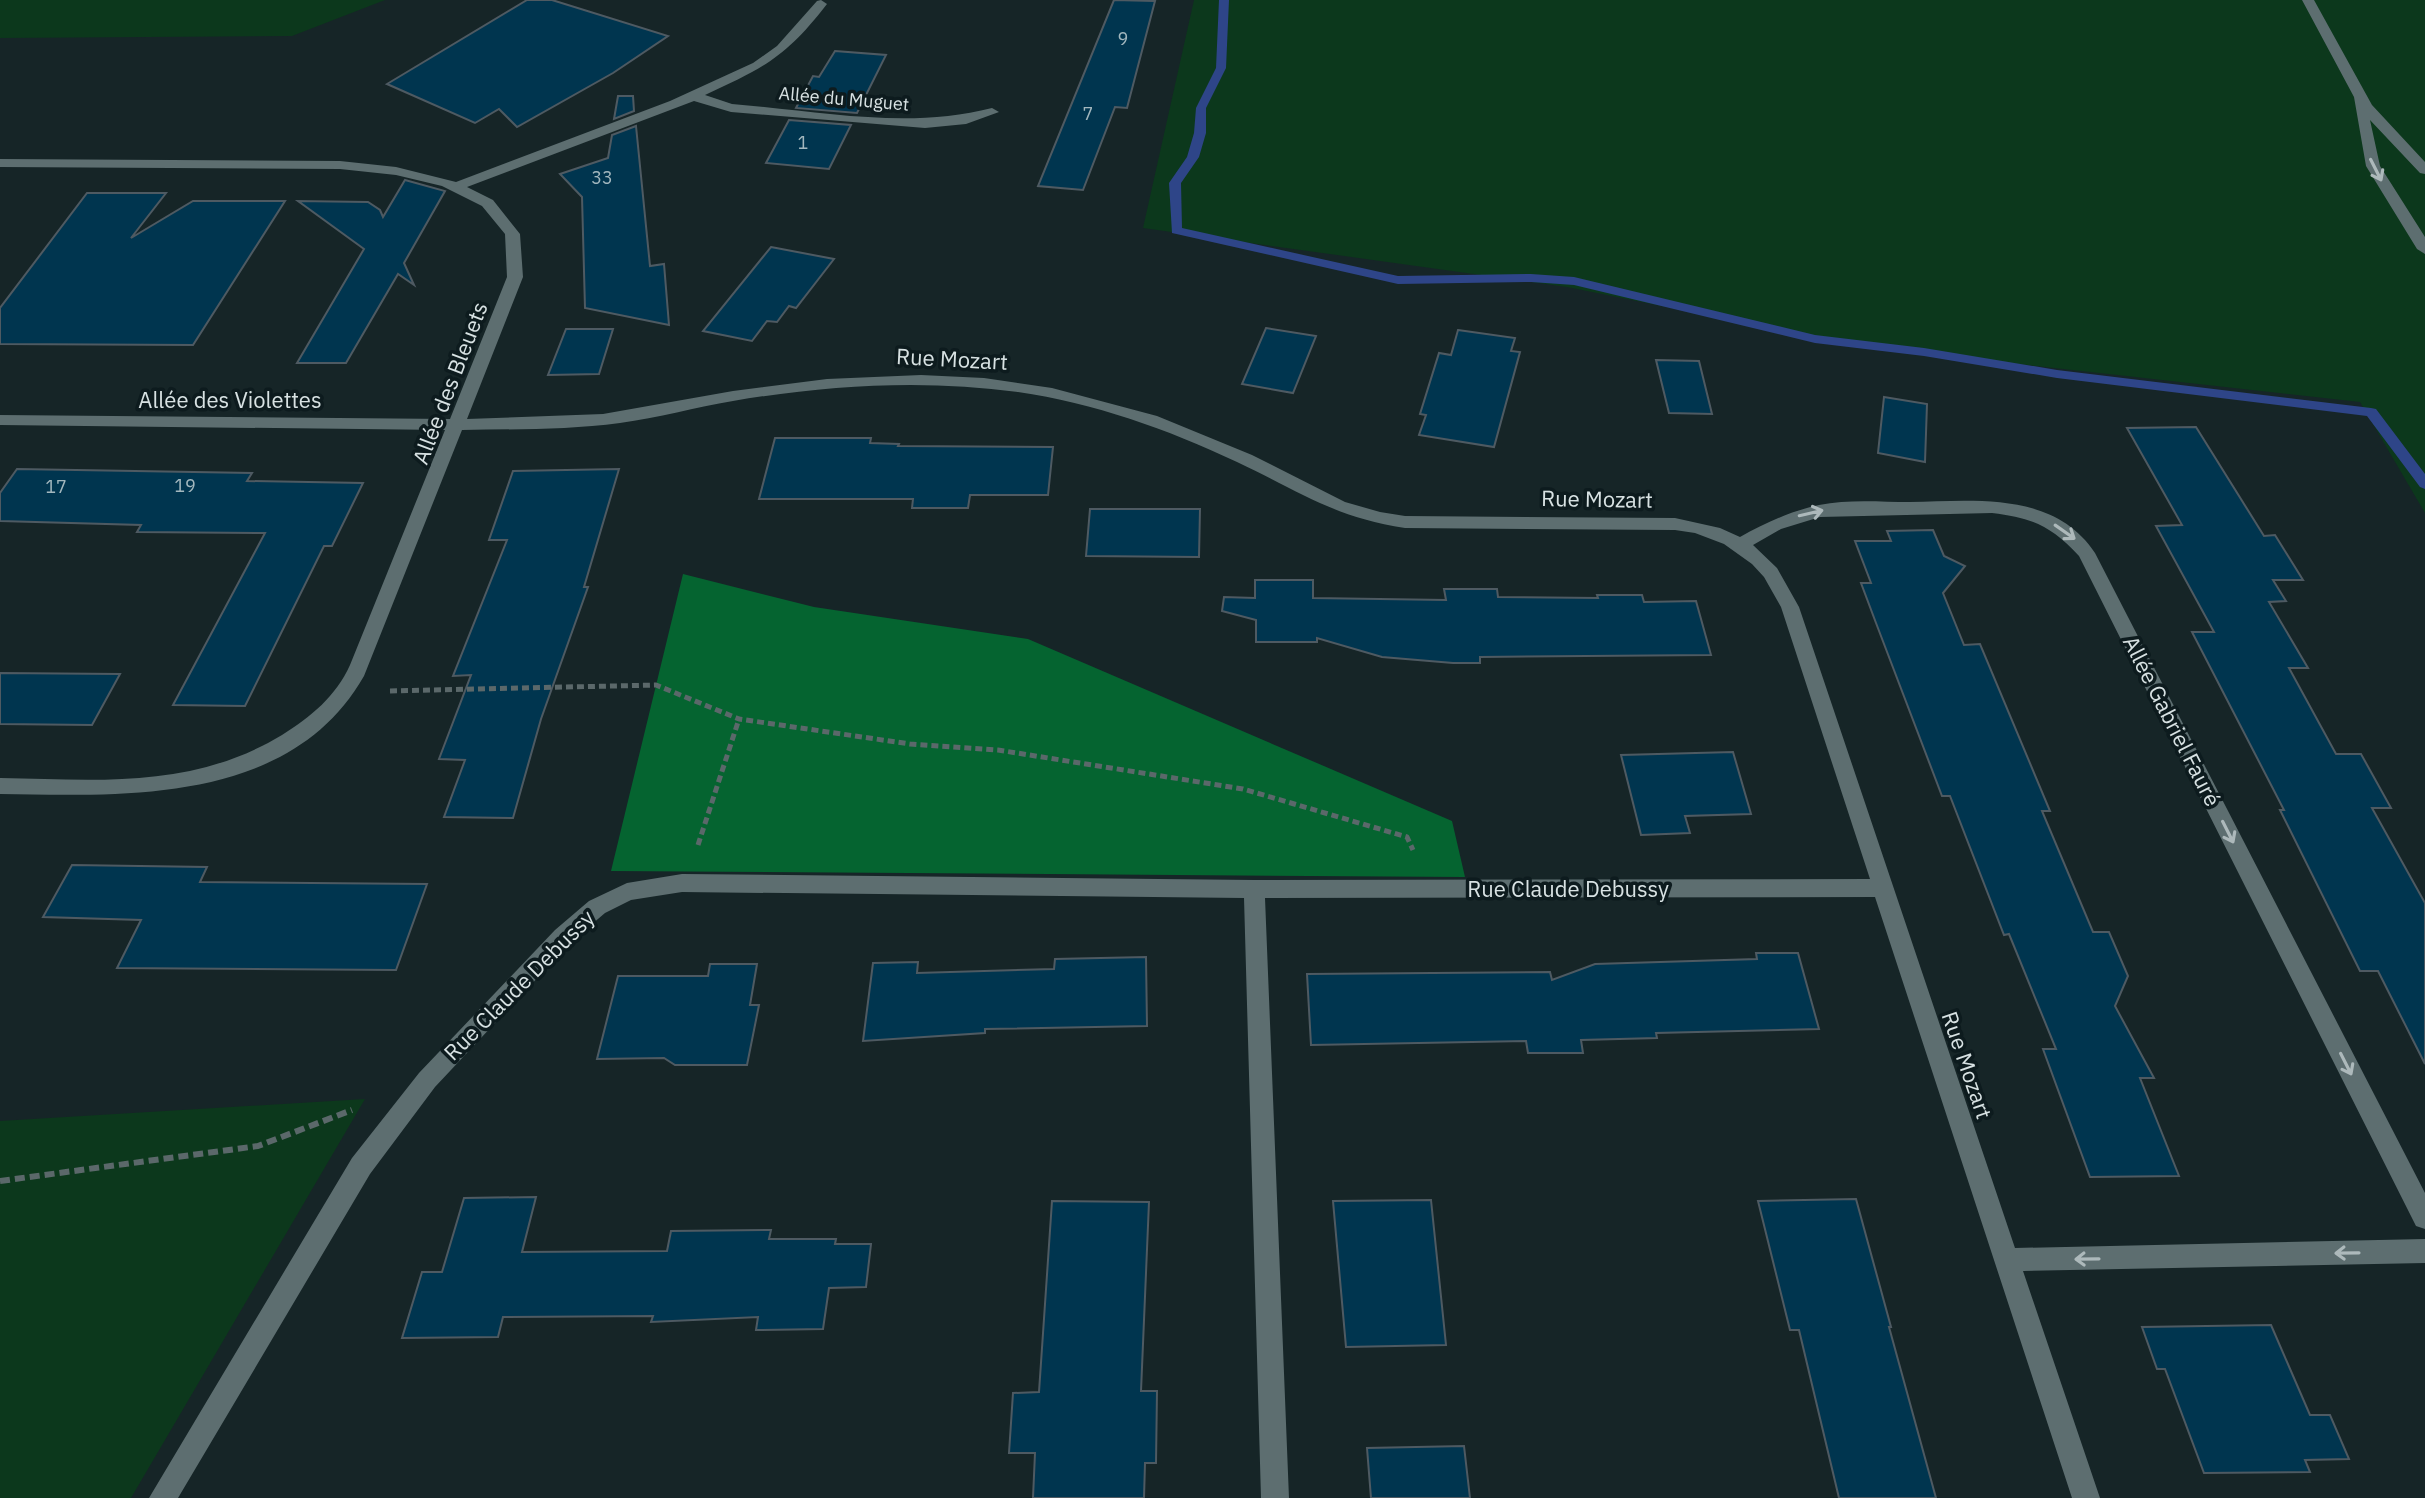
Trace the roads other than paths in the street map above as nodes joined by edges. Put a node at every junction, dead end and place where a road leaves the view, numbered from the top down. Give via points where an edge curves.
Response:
1 (2308, 0) edge
2 (821, 4) dead end
3 (2359, 95) junction
4 (693, 96) junction
5 (992, 112) dead end
6 (0, 163) edge
7 (2425, 170) edge
8 (455, 187) junction
9 (2425, 249) edge
10 (0, 420) edge
11 (459, 424) junction
12 (1740, 545) junction
13 (0, 786) edge
14 (1882, 888) junction
15 (1254, 889) junction
16 (2425, 1218) edge
17 (2425, 1251) edge
18 (2007, 1260) junction
19 (163, 1498) edge
20 (1275, 1498) edge
21 (2086, 1498) edge

1 - 3 street
2 - 4 street, Allée du Muguet via 776,55
3 - 7 street
3 -> 9 street via 2373,166
4 - 5 street, Allée du Muguet via 731,108 925,124
4 - 8 street, Allée du Muguet
6 - 8 street, Allée des Bleuets via 366,166 407,171
8 - 11 street, Allée des Bleuets via 503,221 513,236 517,258 515,277
10 - 11 street, Allée des Violettes
11 - 12 street, Rue Mozart via 605,419 834,383 983,382 1056,393 1160,422 1366,517 1405,522 1675,524 1717,532
11 - 13 street, Allée des Bleuets via 347,692 314,724 216,776 192,782
12 - 14 street, Rue Mozart via 1780,584 1790,607
12 -> 16 street, Allée Gabriel Fauré via 1775,525 1819,511 1975,507 2029,513 2064,529 2080,544
14 - 15 street, Rue Claude Debussy
14 - 18 street, Rue Mozart
15 - 19 street, Rue Claude Debussy via 682,883 627,892 597,907 471,1031 404,1107 345,1193
15 - 20 street
17 -> 18 street
18 - 21 street, Rue Mozart

